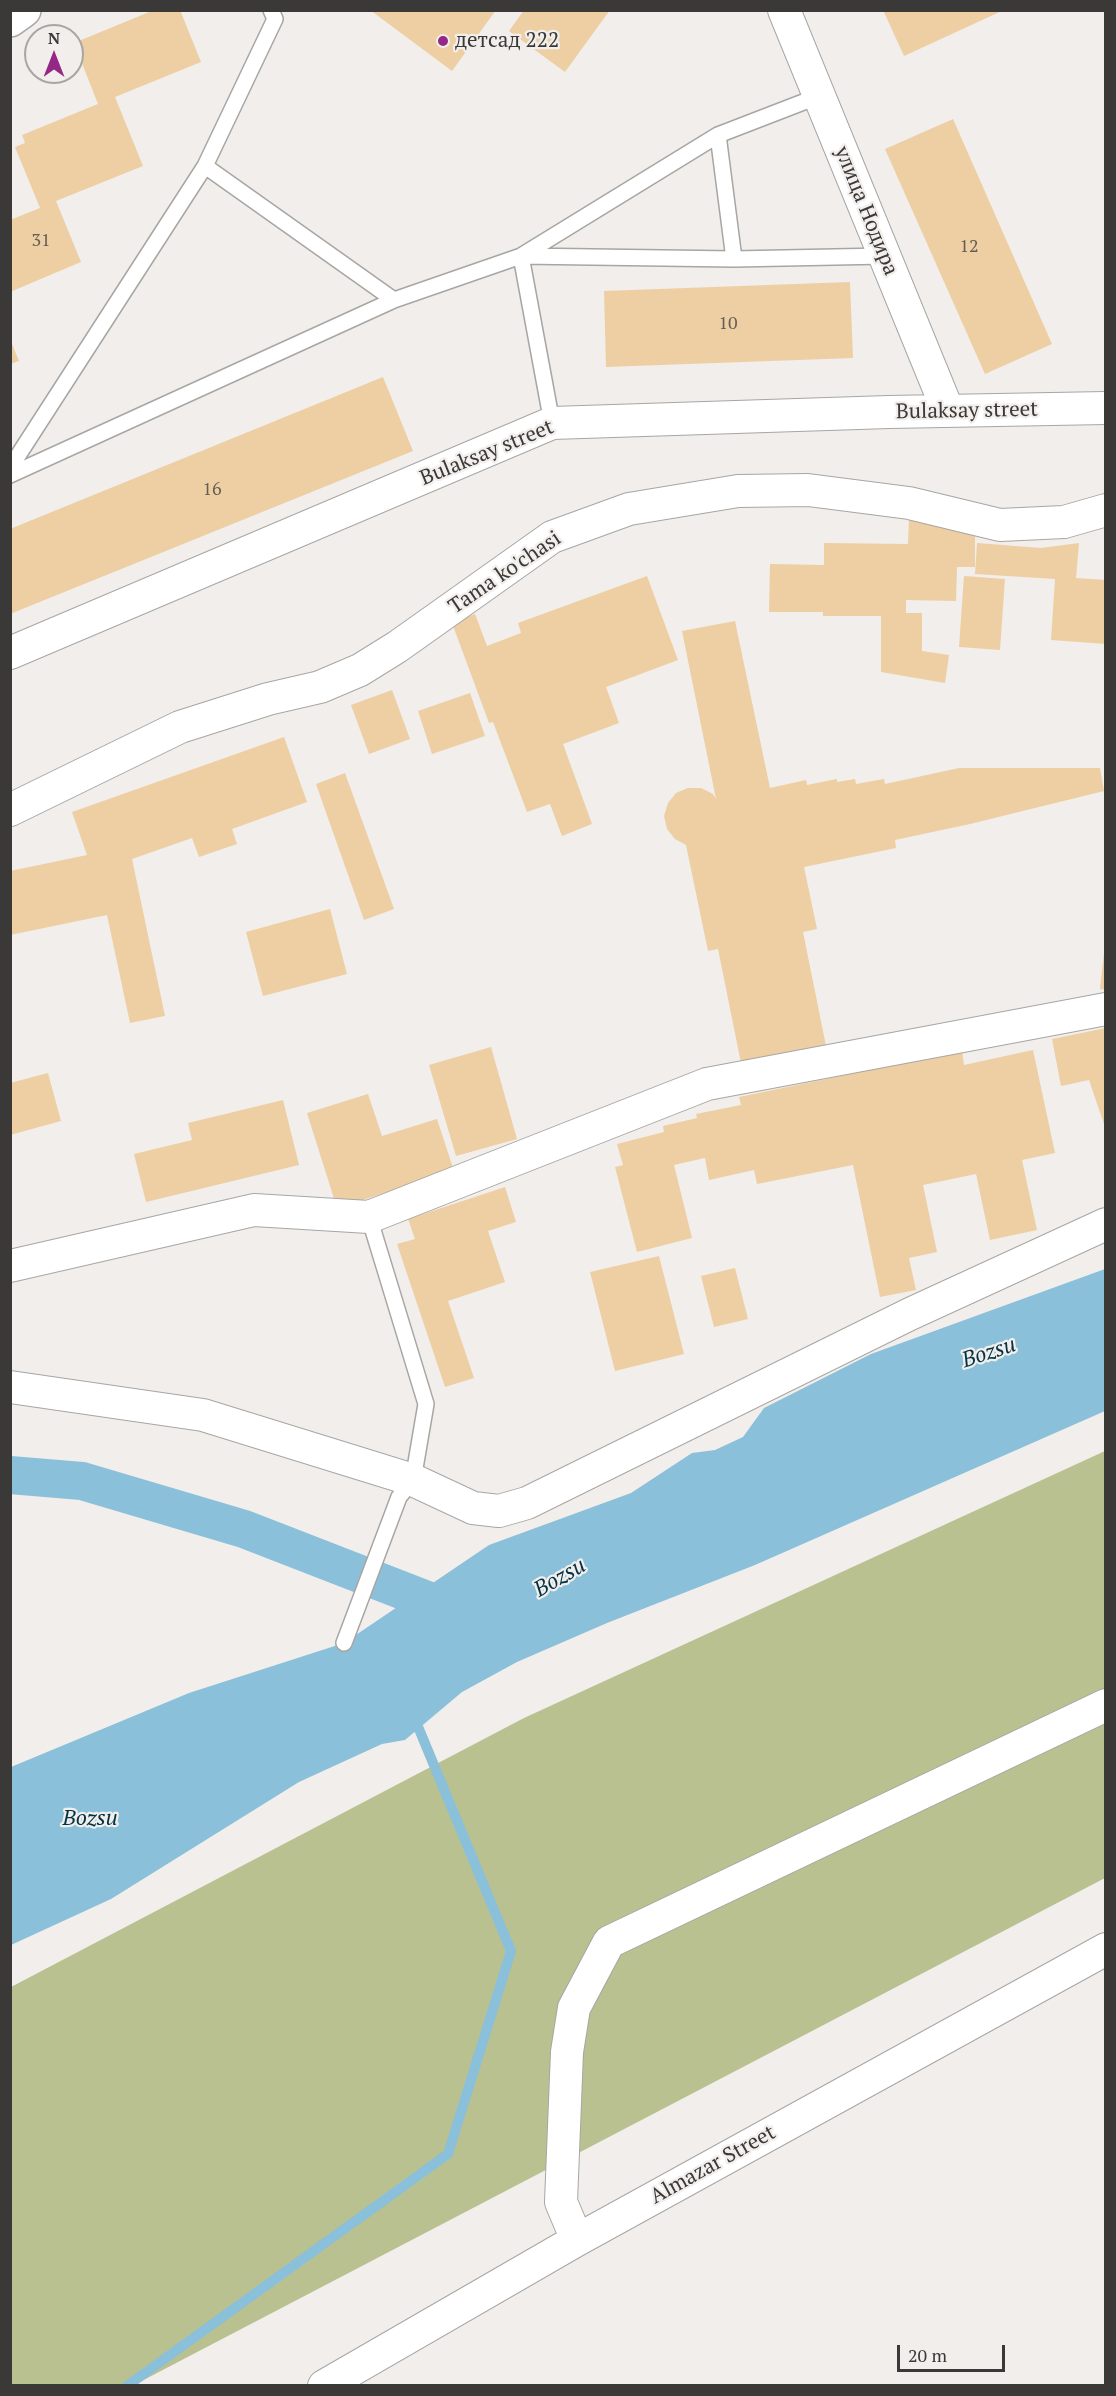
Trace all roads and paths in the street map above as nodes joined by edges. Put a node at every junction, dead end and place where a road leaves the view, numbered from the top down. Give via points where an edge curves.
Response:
1 (24, 10) edge
2 (784, 10) edge
3 (277, 13) edge
4 (10, 20) edge
5 (819, 96) junction
6 (718, 135) junction
7 (205, 166) junction
8 (522, 256) junction
9 (885, 256) junction
10 (734, 259) junction
11 (394, 300) junction
12 (1106, 408) edge
13 (948, 411) junction
14 (552, 423) junction
15 (10, 468) edge
16 (10, 475) edge
17 (1106, 510) edge
18 (10, 653) edge
19 (10, 810) edge
20 (1106, 1009) edge
21 (369, 1217) junction
22 (1106, 1224) edge
23 (10, 1266) edge
24 (10, 1387) edge
25 (406, 1488) junction
26 (344, 1643) dead end
27 (1106, 1705) edge
28 (1106, 1949) edge
29 (578, 2240) junction
30 (324, 2385) edge

1 - 4 main road
2 - 5 street, улица Нодира
3 - 7 lane
5 - 6 lane
5 - 9 street, улица Нодира
6 - 8 lane
6 - 10 lane
7 - 11 lane
7 - 15 lane
8 - 10 lane
8 - 11 lane
8 - 14 lane
9 - 10 lane
9 - 13 street, улица Нодира
11 - 16 lane
12 - 13 street, Bulaksay street
13 - 14 street, Bulaksay street
14 - 18 street, Bulaksay street
17 - 19 street, Tama ko'chasi via 1064,522 1000,525 909,503 808,490 738,491 629,509 552,537 360,670 320,687 180,727
20 - 21 street via 707,1084
21 - 23 street via 254,1210
21 - 25 lane via 426,1404
22 - 25 street via 910,1314 527,1503 499,1512
24 - 25 street via 204,1415
25 - 26 lane
27 - 29 street via 609,1942 574,2008 567,2052 561,2202
28 - 29 street, Almazar Street
29 - 30 street, Almazar Street

